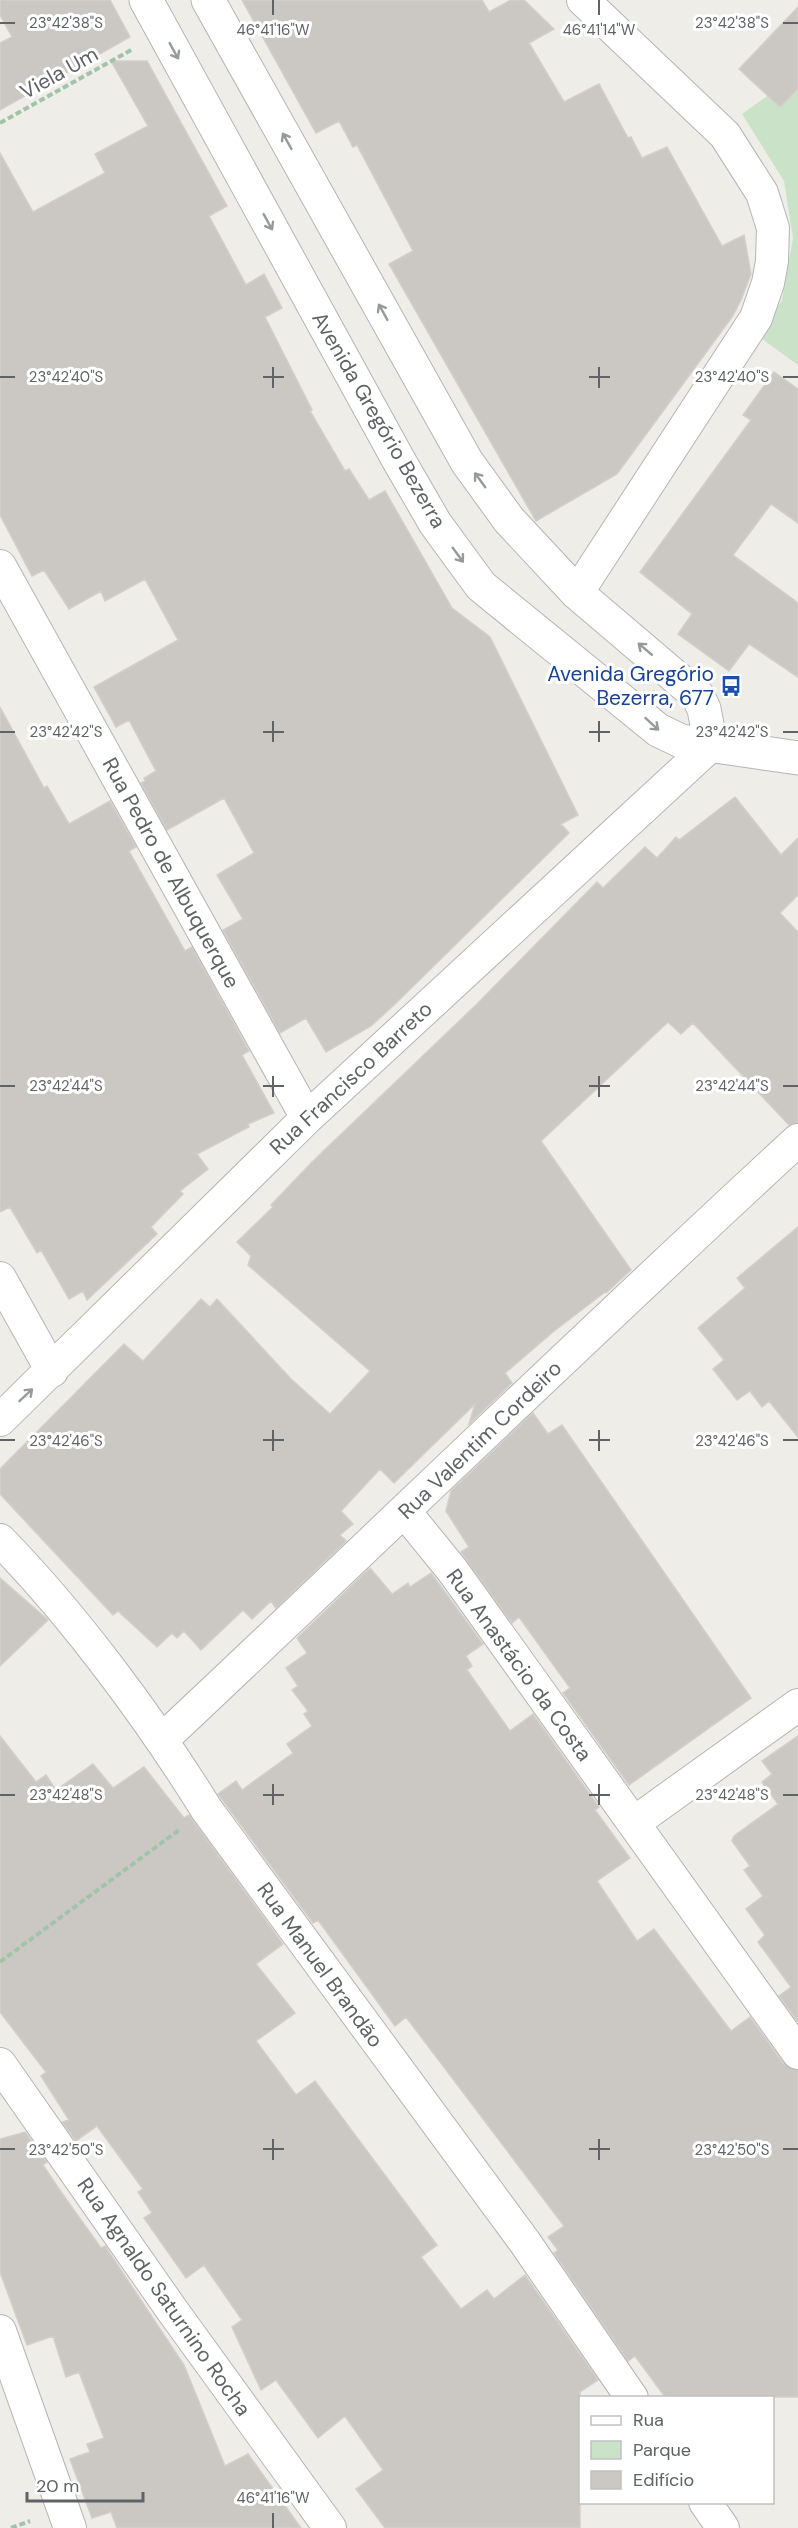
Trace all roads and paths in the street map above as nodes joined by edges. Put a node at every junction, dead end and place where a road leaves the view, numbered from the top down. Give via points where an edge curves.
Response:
1 (146, 0) edge
2 (208, 0) edge
3 (583, 0) edge
4 (164, 32) junction
5 (0, 123) edge
6 (0, 566) edge
7 (577, 593) junction
8 (711, 745) junction
9 (798, 758) edge
10 (307, 1118) junction
11 (798, 1140) edge
12 (0, 1278) edge
13 (51, 1371) junction
14 (0, 1420) edge
15 (405, 1512) junction
16 (0, 1540) edge
17 (798, 1705) edge
18 (163, 1739) junction
19 (207, 1810) junction
20 (635, 1822) junction
21 (0, 1962) edge
22 (798, 2053) edge
23 (0, 2064) edge
24 (0, 2331) edge
25 (631, 2396) edge
26 (706, 2504) edge
27 (70, 2528) edge
28 (330, 2528) edge
29 (723, 2528) edge

1 - 4 street, Avenida Gregório Bezerra
7 -> 2 street via 508,520 467,462
3 - 7 street via 725,135 762,193 773,228 768,283 756,318
4 - 5 path, Viela Um
4 -> 8 street, Avenida Gregório Bezerra via 408,477 481,586 658,730 681,741
6 - 10 street, Rua Pedro de Albuquerque
8 -> 7 street via 698,696
8 - 9 street, Avenida Gregório Bezerra
8 - 10 street, Rua Francisco Barreto
10 - 13 street, Rua Francisco Barreto
11 - 15 street, Rua Valentim Cordeiro
12 - 13 street
14 -> 13 street, Rua Francisco Barreto
15 - 18 street, Rua Valentim Cordeiro
15 - 20 street, Rua Anastácio da Costa via 453,1571
16 - 18 street, Rua Manuel Brandão via 33,1573
17 - 20 street
18 - 19 street, Rua Manuel Brandão
19 - 21 path
19 - 25 street, Rua Manuel Brandão via 524,2241
20 - 22 street, Rua Anastácio da Costa
23 - 28 street, Rua Agnaldo Saturnino Rocha
24 - 27 street
26 - 29 street

